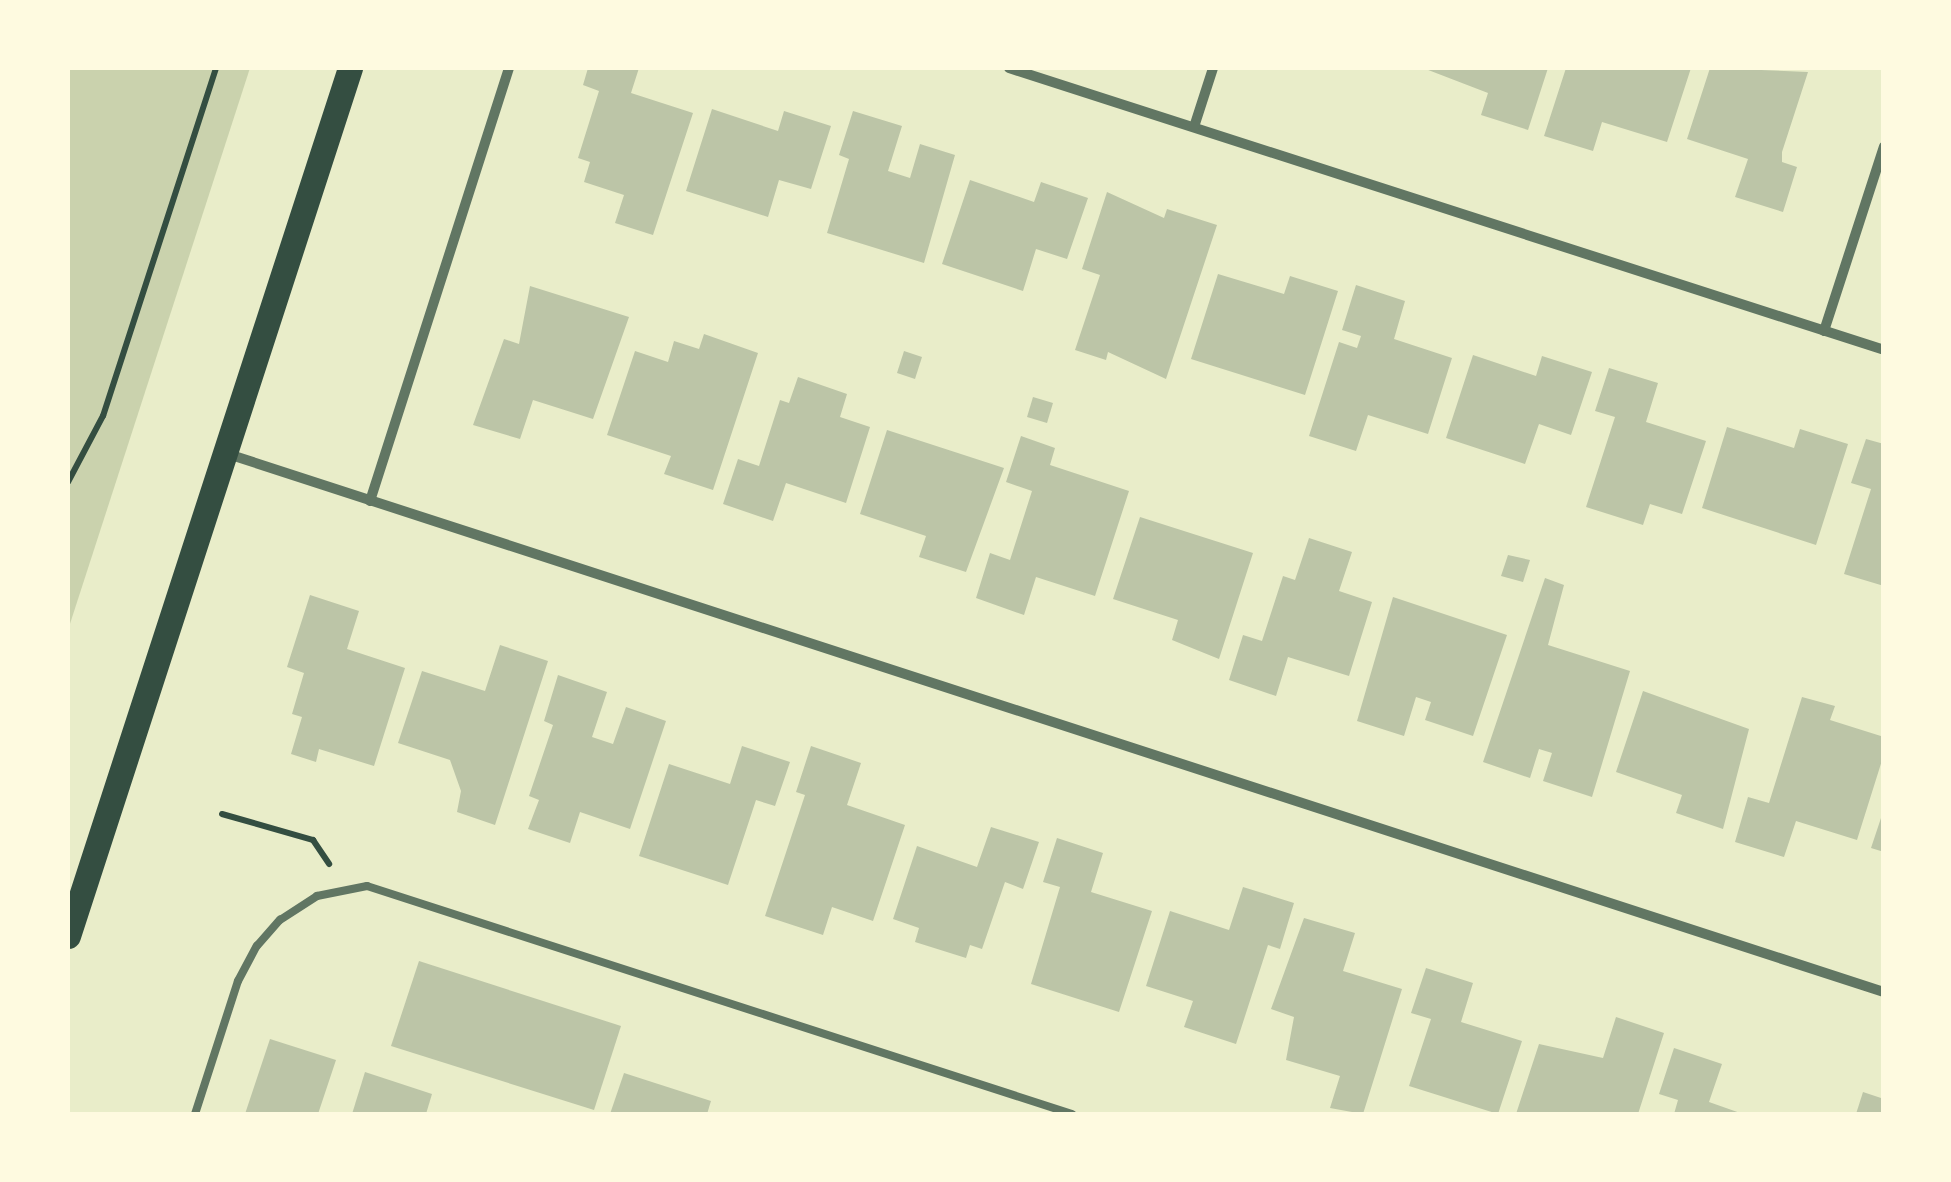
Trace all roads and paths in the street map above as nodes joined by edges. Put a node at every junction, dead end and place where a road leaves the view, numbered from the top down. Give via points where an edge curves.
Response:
1 (216, 68) edge
2 (350, 68) edge
3 (508, 68) edge
4 (1009, 68) edge
5 (1213, 68) edge
6 (1194, 127) junction
7 (1884, 146) edge
8 (1824, 331) junction
9 (1884, 350) edge
10 (227, 453) junction
11 (68, 482) edge
12 (370, 500) junction
13 (222, 814) dead end
14 (345, 887) junction
15 (68, 936) edge
16 (1884, 992) edge
17 (194, 1114) edge
18 (1072, 1114) edge

1 - 11 path via 103,416
2 - 10 main road
3 - 12 street
4 - 6 street
5 - 6 street
6 - 8 street
7 - 8 street
8 - 9 street
10 - 12 street
10 - 15 main road
12 - 16 street
13 - 14 path via 313,840
14 - 17 lane via 280,920 257,946 238,980
14 - 18 lane via 390,890

